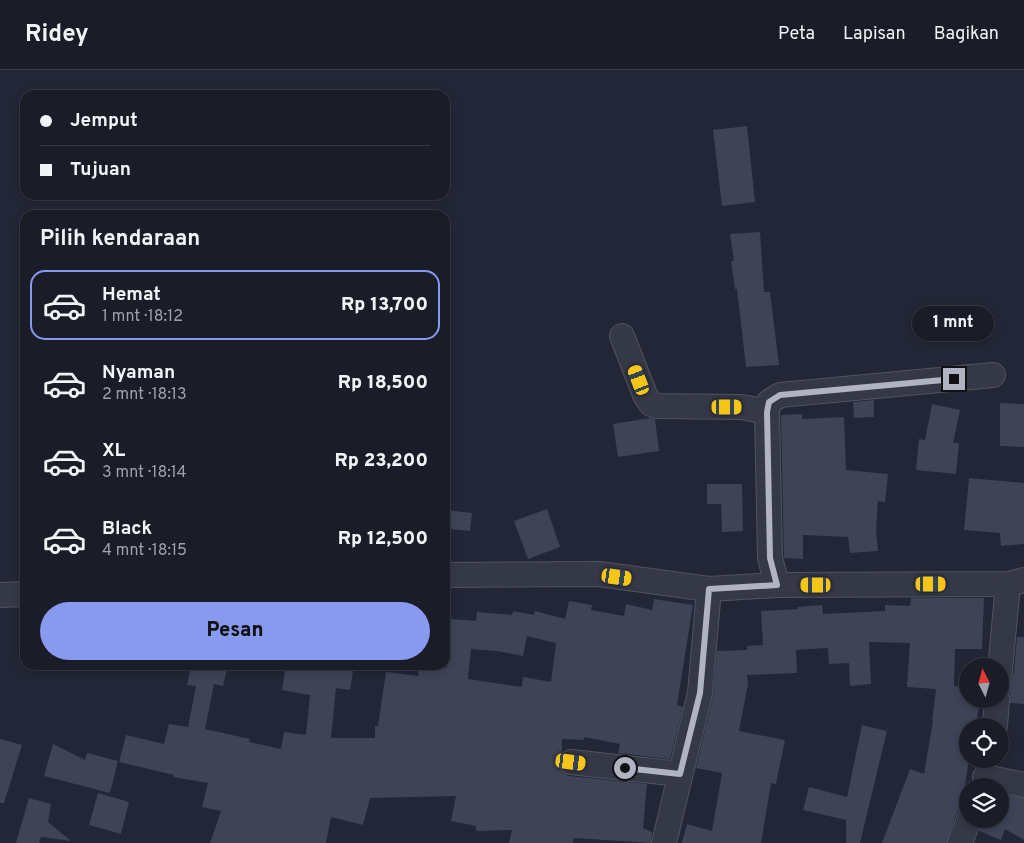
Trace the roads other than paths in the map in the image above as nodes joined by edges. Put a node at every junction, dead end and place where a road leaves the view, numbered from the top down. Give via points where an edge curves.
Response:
1 (622, 336) dead end
2 (993, 375) dead end
3 (767, 412) junction
4 (450, 575) edge
5 (1016, 582) edge
6 (777, 585) junction
7 (709, 589) junction
8 (20, 594) edge
9 (0, 595) edge
10 (1002, 658) edge
11 (571, 762) dead end
12 (680, 774) junction
13 (985, 774) edge
14 (1024, 785) edge
15 (966, 828) edge
16 (664, 843) edge
17 (960, 843) edge

1 - 3 street via 651,404 742,407
2 - 3 street via 780,395 769,402
3 - 6 street via 770,558
4 - 7 street via 599,574
5 - 6 street
5 - 10 street
6 - 7 street
7 - 12 street via 700,693
8 - 9 street
11 - 12 street
12 - 16 street
13 - 14 street
15 - 17 street

